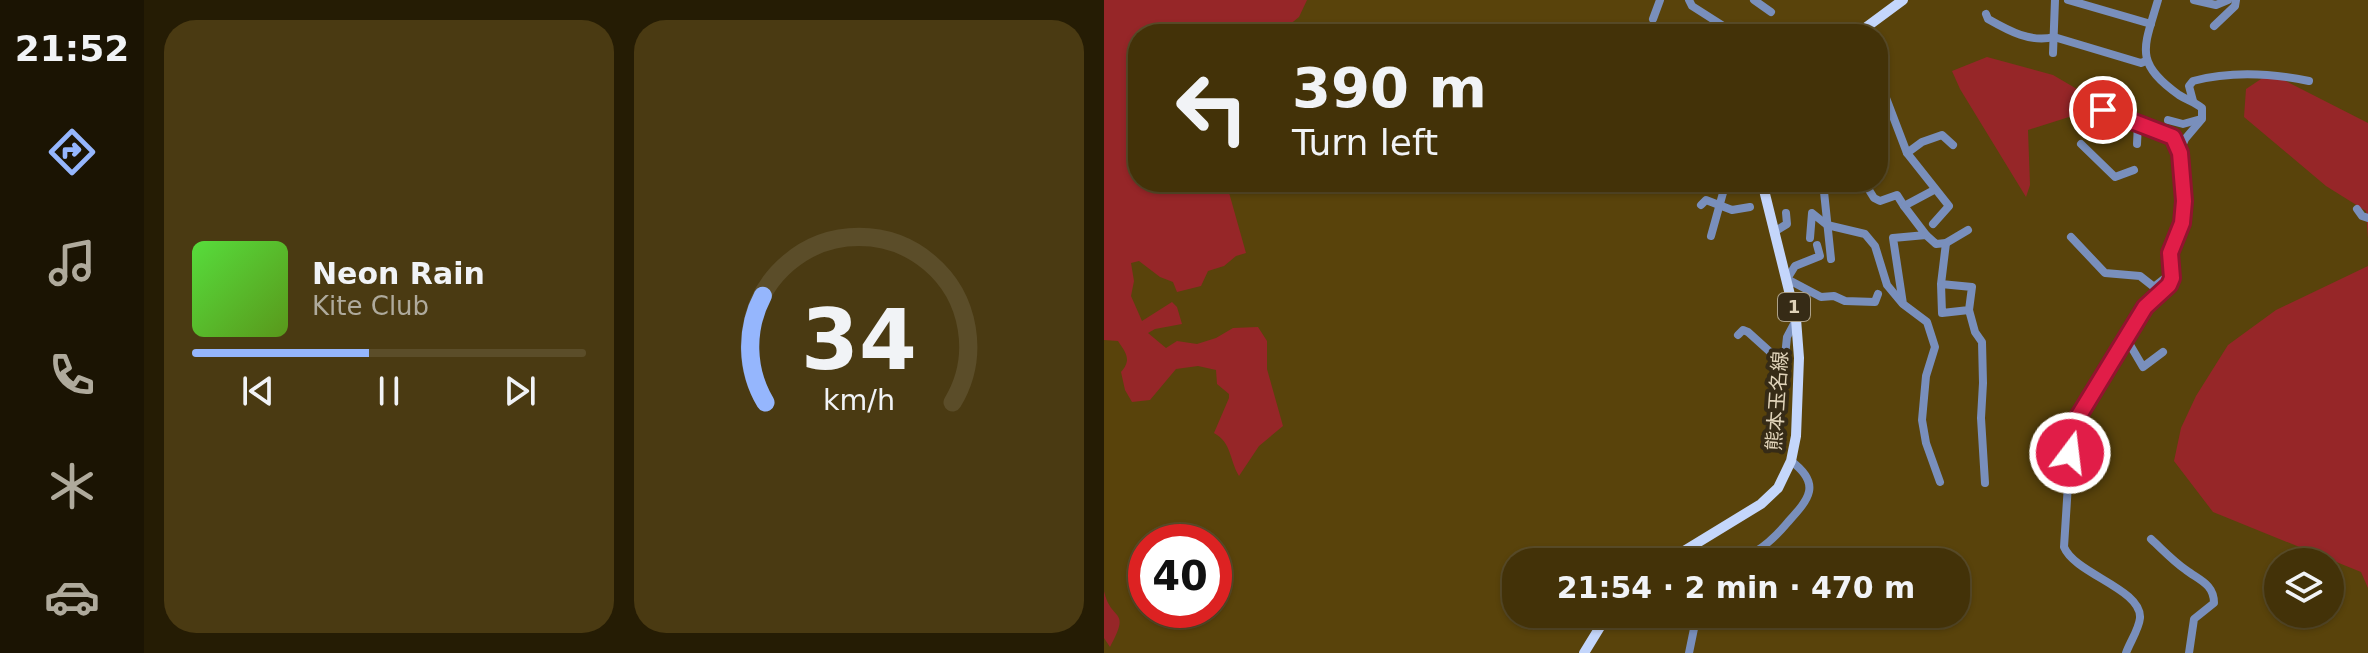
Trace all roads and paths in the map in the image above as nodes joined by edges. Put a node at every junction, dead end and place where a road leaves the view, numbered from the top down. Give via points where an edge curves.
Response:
1 (1660, 0) edge
2 (1689, 0) edge
3 (1754, 0) edge
4 (1903, 0) edge
5 (2055, 0) edge
6 (2068, 0) edge
7 (2158, 0) edge
8 (2194, 0) edge
9 (2228, 0) edge
10 (2236, 0) edge
11 (2217, 2) edge
12 (1771, 12) dead end
13 (1986, 14) dead end
14 (1653, 19) dead end
15 (1720, 24) edge
16 (1871, 24) edge
17 (2151, 24) junction
18 (2214, 26) dead end
19 (2054, 37) junction
20 (2053, 53) dead end
21 (2146, 61) junction
22 (2309, 81) dead end
23 (2106, 85) dead end
24 (2193, 101) junction
25 (1888, 103) edge
26 (2202, 119) junction
27 (2168, 120) dead end
28 (2138, 123) junction
29 (2081, 144) dead end
30 (2137, 144) dead end
31 (1953, 145) dead end
32 (1907, 153) junction
33 (2180, 153) junction
34 (2134, 170) dead end
35 (1934, 190) junction
36 (1724, 192) edge
37 (1764, 192) edge
38 (1824, 192) edge
39 (1870, 192) edge
40 (1701, 205) dead end
41 (1720, 206) junction
42 (1904, 206) junction
43 (1750, 207) dead end
44 (2357, 209) dead end
45 (1786, 213) dead end
46 (2368, 218) edge
47 (1933, 224) dead end
48 (1827, 225) junction
49 (1968, 230) dead end
50 (1774, 232) junction
51 (1926, 235) junction
52 (1711, 236) dead end
53 (2071, 237) dead end
54 (1946, 243) junction
55 (1831, 259) dead end
56 (2173, 272) junction
57 (1787, 279) junction
58 (1941, 284) junction
59 (1878, 294) dead end
60 (1903, 304) junction
61 (1969, 310) junction
62 (1796, 319) junction
63 (1738, 335) dead end
64 (2126, 338) junction
65 (2163, 352) dead end
66 (1791, 461) junction
67 (1940, 482) dead end
68 (1985, 483) dead end
69 (2151, 539) dead end
70 (1689, 548) edge
71 (1760, 548) edge
72 (1599, 628) edge
73 (1694, 628) edge
74 (1584, 653) edge
75 (1689, 653) edge
76 (2126, 653) edge
77 (2189, 653) edge

1 - 14 street
2 - 15 street
3 - 12 street
4 - 16 main road
5 - 19 street
6 - 17 street
7 - 17 street
8 - 11 street
9 - 11 street
10 - 18 street
13 - 19 street via 2019,36
17 - 21 street
19 - 20 street
19 - 21 street
21 - 24 street
22 - 24 street via 2241,73 2212,76 2189,86
23 - 28 street via 2103,110
24 - 26 street via 2202,108
25 - 32 street
26 - 27 street via 2183,124
26 - 33 street
28 - 30 street
28 - 33 street via 2173,137
29 - 34 street via 2115,177
31 - 32 street via 1942,135
32 - 35 street
33 - 56 street via 2184,214 2170,253
35 - 42 street
35 - 47 street via 1949,206
36 - 41 street
37 - 50 main road, 熊本玉名線 / 1
38 - 48 street
39 - 42 street via 1880,201 1897,195
40 - 41 street via 1706,200
41 - 43 street
41 - 52 street
42 - 51 street
44 - 46 street
45 - 50 street via 1787,224
48 - 55 street
48 - 57 street via 1812,213 1813,242 1820,256 1795,266
48 - 60 street via 1865,234 1875,246 1887,285
49 - 54 street
50 - 57 main road, 熊本玉名線 / 1
51 - 54 street via 1936,244
51 - 60 street via 1893,238
53 - 56 street via 2105,273 2140,276 2154,287
54 - 58 street
56 - 64 street via 2169,285 2145,307
57 - 59 street via 1821,297 1845,301 1875,302
57 - 62 main road, 熊本玉名線 / 1
58 - 61 street via 1972,287
58 - 61 street via 1942,313
60 - 67 street via 1927,322 1935,347 1922,420
61 - 68 street via 1982,342
62 - 63 street via 1785,356 1778,359 1748,332
62 - 66 main road, 熊本玉名線 / 1 via 1799,358
64 - 65 street via 2143,367
64 - 76 street via 2075,422 2064,547 2071,560 2136,603 2140,616
66 - 70 main road, 熊本玉名線 / 1 via 1778,488 1761,504
66 - 71 street via 1807,475 1808,498
69 - 77 street via 2213,592 2214,603 2194,619
72 - 74 main road
73 - 75 street

